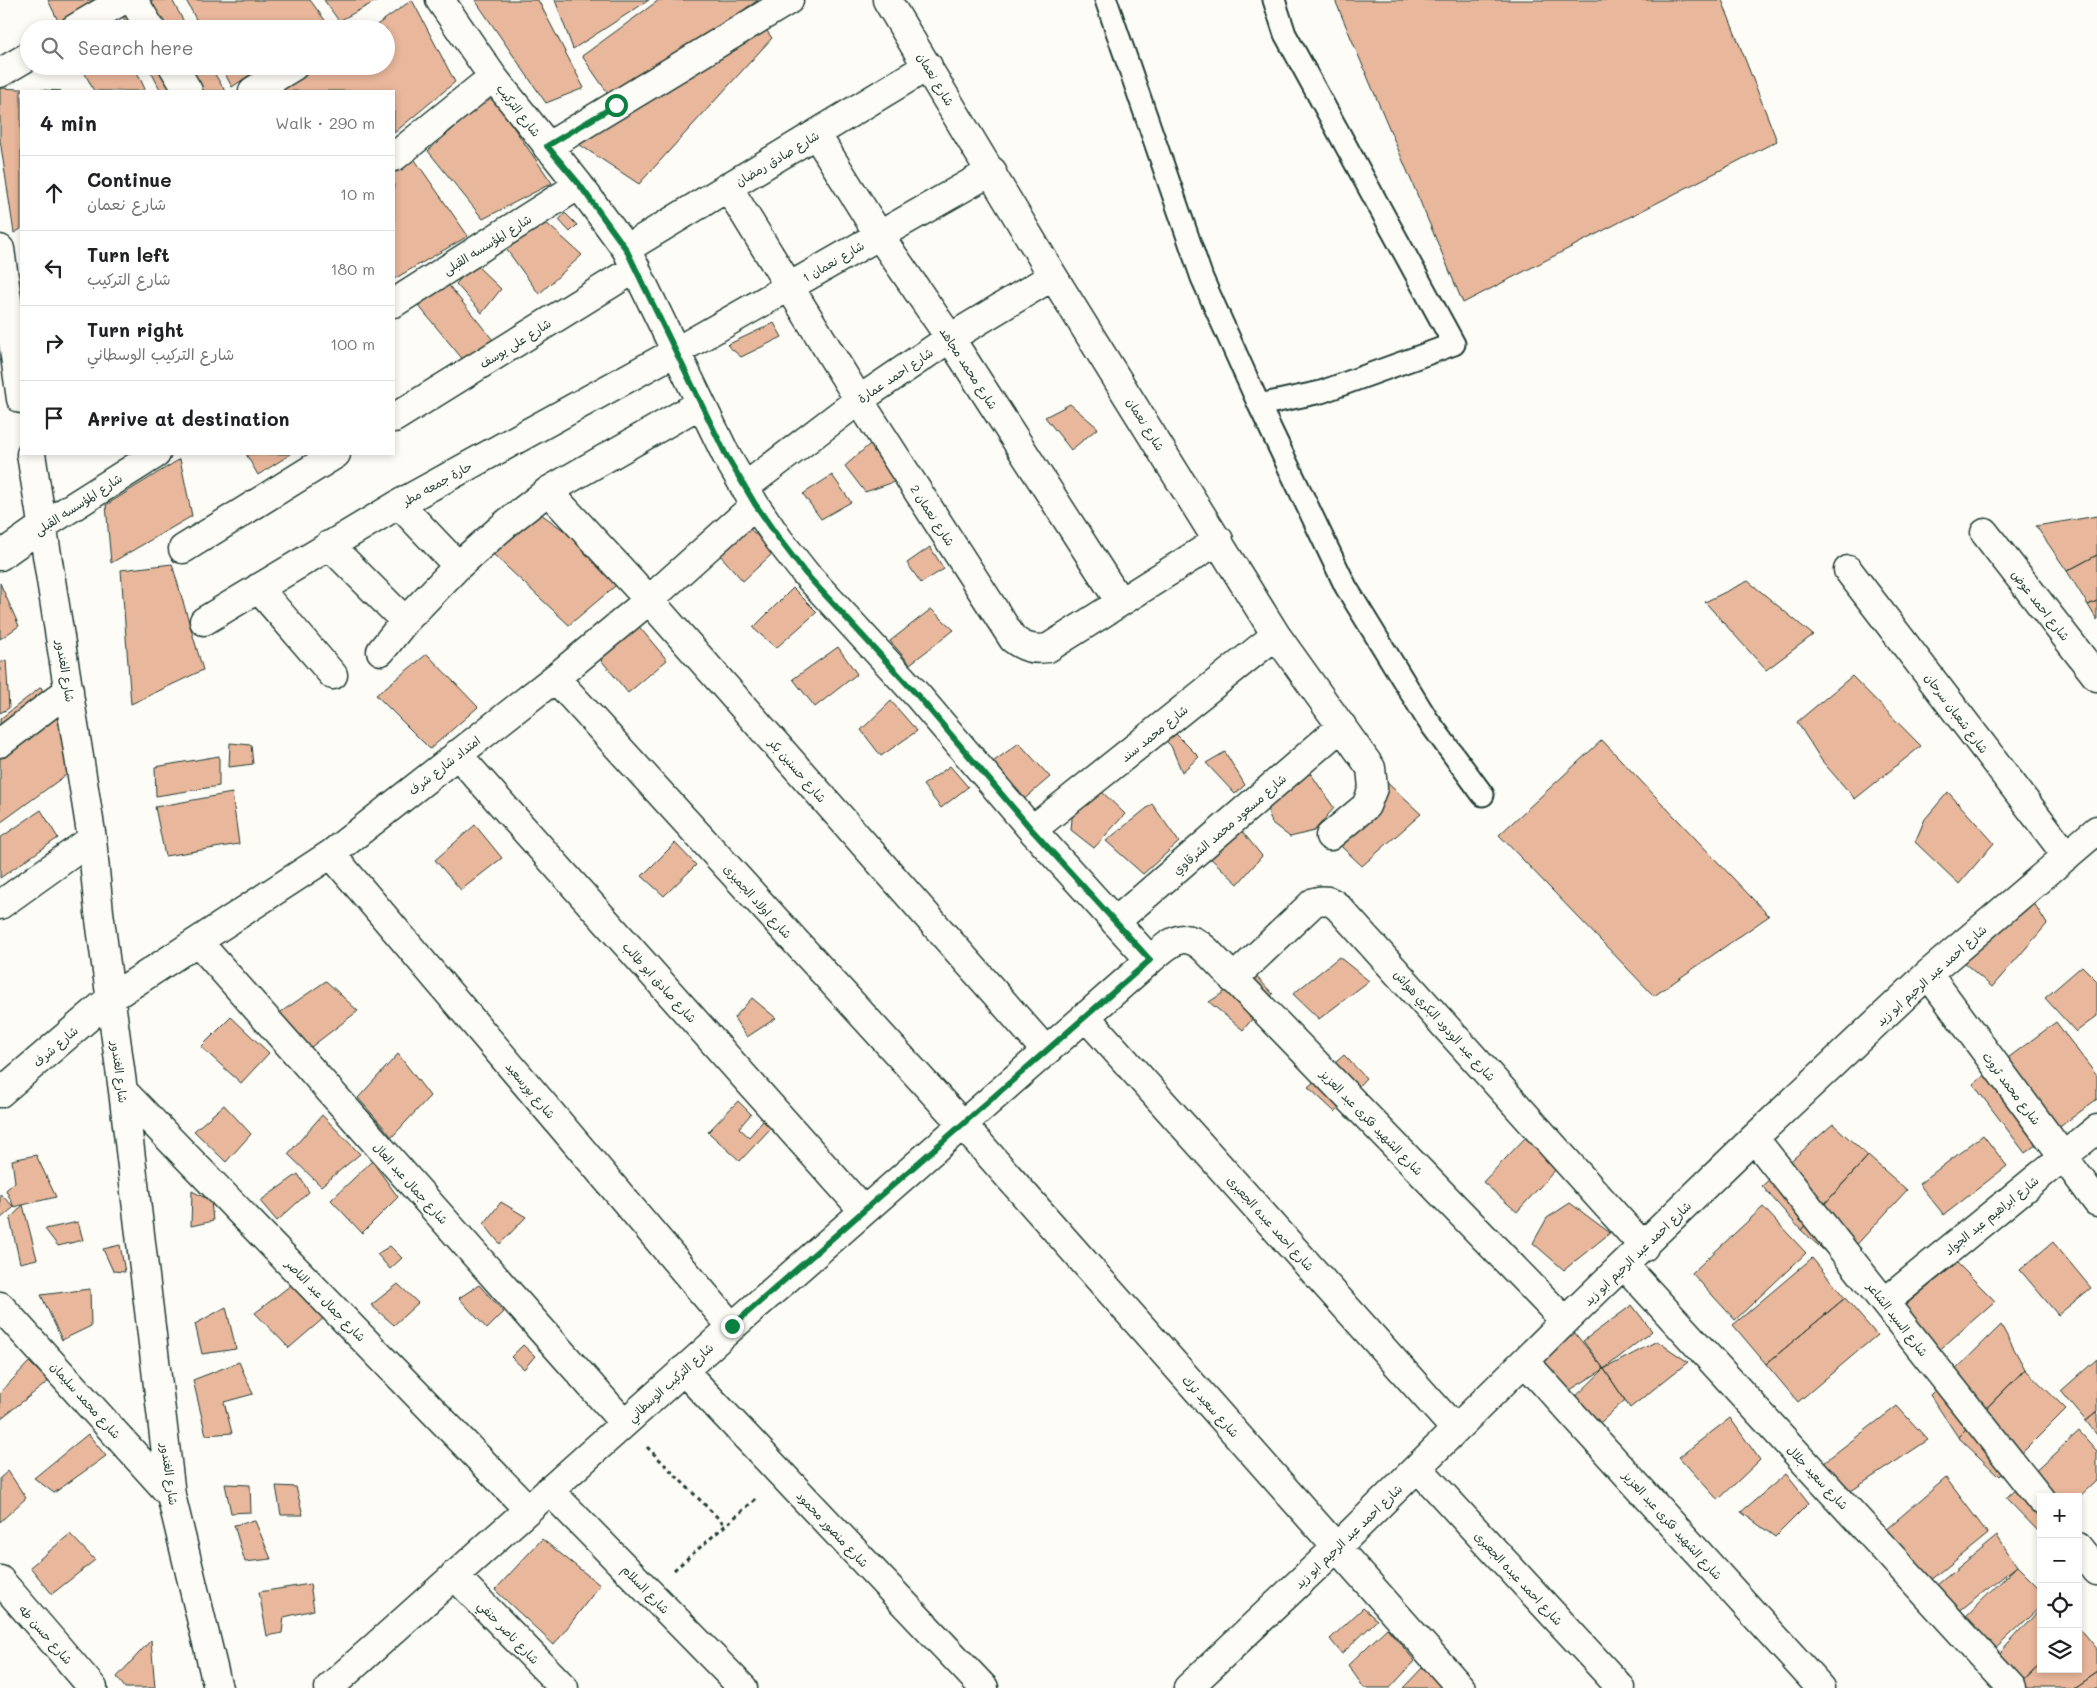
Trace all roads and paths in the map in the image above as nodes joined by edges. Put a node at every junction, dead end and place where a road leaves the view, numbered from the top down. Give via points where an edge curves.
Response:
1 (123, 0) edge
2 (133, 0) edge
3 (440, 0) edge
4 (789, 0) edge
5 (887, 0) edge
6 (1106, 0) edge
7 (1274, 0) edge
8 (89, 20) edge
9 (145, 20) edge
10 (20, 61) edge
11 (928, 66) junction
12 (0, 73) edge
13 (178, 75) edge
14 (279, 75) edge
15 (493, 78) junction
16 (187, 90) edge
17 (255, 90) edge
18 (816, 134) junction
19 (547, 146) junction
20 (395, 156) edge
21 (992, 171) junction
22 (579, 184) junction
23 (728, 187) junction
24 (879, 235) junction
25 (0, 249) edge
26 (631, 258) junction
27 (1053, 276) junction
28 (789, 286) junction
29 (395, 302) edge
30 (950, 338) junction
31 (675, 352) junction
32 (20, 386) edge
33 (859, 400) junction
34 (700, 404) junction
35 (1258, 405) junction
36 (395, 417) edge
37 (31, 455) edge
38 (154, 455) edge
39 (334, 455) edge
40 (548, 491) junction
41 (750, 496) junction
42 (399, 504) junction
43 (44, 526) junction
44 (1985, 533) dead end
45 (1219, 540) junction
46 (329, 545) junction
47 (183, 549) dead end
48 (0, 556) edge
49 (458, 566) junction
50 (1848, 570) dead end
51 (258, 588) junction
52 (649, 600) junction
53 (1120, 602) junction
54 (204, 621) dead end
55 (405, 621) junction
56 (1276, 635) junction
57 (381, 651) dead end
58 (333, 676) dead end
59 (2097, 677) edge
60 (555, 678) junction
61 (69, 690) junction
62 (1342, 726) junction
63 (0, 743) edge
64 (457, 754) junction
65 (1483, 794) dead end
66 (1032, 830) junction
67 (2097, 830) edge
68 (1330, 836) dead end
69 (92, 839) junction
70 (331, 854) junction
71 (2067, 856) junction
72 (0, 905) edge
73 (1115, 922) junction
74 (198, 942) junction
75 (1172, 942) joint
76 (1150, 960) junction
77 (1928, 974) junction
78 (1232, 979) junction
79 (111, 998) junction
80 (1085, 1016) junction
81 (1046, 1051) junction
82 (123, 1091) junction
83 (0, 1094) edge
84 (962, 1124) junction
85 (2097, 1129) edge
86 (1754, 1138) junction
87 (2063, 1156) junction
88 (2097, 1202) edge
89 (863, 1210) junction
90 (1644, 1247) junction
91 (1624, 1266) junction
92 (1885, 1302) junction
93 (0, 1306) edge
94 (1565, 1321) junction
95 (732, 1326) junction
96 (1525, 1362) junction
97 (683, 1370) junction
98 (624, 1423) junction
99 (1456, 1430) junction
100 (1418, 1468) junction
101 (781, 1474) junction
102 (549, 1490) junction
103 (171, 1495) junction
104 (2037, 1495) edge
105 (528, 1509) junction
106 (726, 1526) junction
107 (1337, 1547) junction
108 (2082, 1552) edge
109 (2097, 1571) edge
110 (454, 1575) junction
111 (0, 1580) edge
112 (649, 1592) junction
113 (338, 1685) edge
114 (93, 1688) edge
115 (218, 1688) edge
116 (564, 1688) edge
117 (743, 1688) edge
118 (984, 1688) edge
119 (1188, 1688) edge
120 (1461, 1688) edge
121 (1621, 1688) edge
122 (1820, 1688) edge
123 (2012, 1688) edge

1 - 8 street
2 - 9 street
3 - 15 street, شارع التركيب
4 - 19 street
5 - 11 street, شارع نعمان
6 - 35 lane via 1202,278
7 - 35 lane via 1285,34 1454,344 1321,392
10 - 12 street
11 - 18 street, شارع صادق رمضان
11 - 21 street, شارع نعمان
13 - 16 street
14 - 17 street
15 - 19 street, شارع التركيب
15 - 20 street
18 - 23 street, شارع صادق رمضان
18 - 24 street, شارع محمد مجاهد
19 - 22 street, شارع التركيب
21 - 24 street, شارع نعمان 1
21 - 27 street, شارع نعمان
22 - 26 street, شارع التركيب
22 - 29 street, شارع المؤسسه القبلى
23 - 26 street, شارع صادق رمضان
23 - 28 street, شارع نعمان 2
24 - 28 street, شارع نعمان 1
24 - 30 street, شارع محمد مجاهد
25 - 32 street
26 - 31 street, شارع التركيب
26 - 36 street, شارع على يوسف
27 - 30 street, شارع احمد عمارة
27 - 45 street, شارع نعمان
28 - 31 street, شارع نعمان 1
28 - 33 street, شارع نعمان 2
30 - 33 street, شارع احمد عمارة
30 - 53 street, شارع محمد مجاهد
31 - 34 street, شارع التركيب
31 - 42 street, حارة جمعه مطر
33 - 41 street, شارع احمد عمارة
33 - 53 street, شارع نعمان 2 via 1013,639 1023,647 1035,650 1048,648
34 - 40 street
34 - 41 street, شارع التركيب
35 - 65 lane via 1346,588 1427,719
37 - 43 street, شارع الغندور
38 - 43 street, شارع المؤسسه القبلى
39 - 47 street
40 - 49 street
40 - 52 street, شارع حسنين بكر
41 - 52 street, امتداد شارع شرف
41 - 66 street, شارع التركيب via 805,573 918,696
42 - 46 street, حارة جمعه مطر
42 - 49 street
43 - 48 street, شارع المؤسسه القبلى
43 - 61 street, شارع الغندور
44 - 59 street, شارع احمد عوض
45 - 53 street, شارع نعمان 2
45 - 56 street, شارع نعمان
46 - 51 street, حارة جمعه مطر
46 - 55 street
49 - 55 street
50 - 71 street, شارع شعبان سرحان
51 - 54 street, حارة جمعه مطر
51 - 58 street
52 - 60 street, امتداد شارع شرف
52 - 81 street, شارع حسنين بكر
55 - 57 street
56 - 62 street, شارع نعمان
56 - 66 street, شارع محمد سند
60 - 64 street, امتداد شارع شرف
60 - 84 street, شارع اولاد الجميزى
61 - 63 street
61 - 69 street, شارع الغندور
62 - 68 street, شارع نعمان via 1371,768 1373,788 1366,806
62 - 73 street, شارع مسعود محمد الشرقاوي
64 - 70 street, امتداد شارع شرف
64 - 89 street, شارع صادق ابو طالب
66 - 73 street, شارع التركيب
67 - 71 street, شارع احمد عبد الرحيم ابو زيد
69 - 72 street
69 - 79 street, شارع الغندور
70 - 74 street, امتداد شارع شرف
70 - 95 street, شارع بورسعيد
71 - 77 street, شارع احمد عبد الرحيم ابو زيد
73 - 76 street, شارع التركيب
74 - 79 street, امتداد شارع شرف
74 - 98 street, شارع جمال عبد العال
75 - 76 street, شارع التركيب الوسطاني
75 - 78 street, شارع الشهيد فكرى عبد العزيز via 1181,938 1199,943
76 - 80 street, شارع التركيب الوسطاني
77 - 86 street, شارع احمد عبد الرحيم ابو زيد
77 - 87 street, شارع محمد ثروت
78 - 90 street, شارع عبد الودود البكري هواش via 1314,902 1331,901
78 - 94 street, شارع الشهيد فكرى عبد العزيز
79 - 82 street, شارع الغندور
79 - 83 street, شارع شرف
80 - 81 street, شارع التركيب الوسطاني
80 - 99 street, شارع احمد عبده الجعبرى
81 - 84 street, شارع التركيب الوسطاني
82 - 103 street, شارع الغندور
82 - 105 street, شارع جمال عبد الناصر
84 - 89 street, شارع التركيب الوسطاني
84 - 107 street, شارع سعيد ترك
85 - 87 street, شارع ابراهيم عبد الجواد
86 - 90 street, شارع احمد عبد الرحيم ابو زيد
86 - 92 street, شارع السيد الشاعر
87 - 88 street, شارع محمد ثروت
87 - 92 street, شارع ابراهيم عبد الجواد
89 - 95 street, شارع التركيب الوسطاني
90 - 91 street, شارع احمد عبد الرحيم ابو زيد
91 - 94 street, شارع احمد عبد الرحيم ابو زيد
91 - 123 street, شارع سعيد جلال
92 - 104 street, شارع السيد الشاعر
93 - 103 street, شارع محمد سليمان
94 - 96 street, شارع احمد عبد الرحيم ابو زيد
95 - 97 street, شارع التركيب الوسطاني
96 - 99 street, شارع احمد عبد الرحيم ابو زيد
96 - 122 street, شارع الشهيد فكرى عبد العزيز
97 - 98 street, شارع التركيب الوسطاني
97 - 101 street, شارع منصور محمود
98 - 102 street, شارع التركيب الوسطاني
98 - 106 path
99 - 100 street, شارع احمد عبد الرحيم ابو زيد
100 - 107 street, شارع احمد عبد الرحيم ابو زيد
100 - 121 street, شارع احمد عبده الجعبرى
101 - 106 path
101 - 118 street, شارع منصور محمود
102 - 105 street, شارع التركيب الوسطاني
102 - 112 street, شارع السلام
103 - 115 street, شارع الغندور
105 - 110 street, شارع التركيب الوسطاني
106 - 112 path
107 - 119 street, شارع احمد عبد الرحيم ابو زيد
107 - 120 street, شارع سعيد ترك
108 - 109 street
110 - 113 street, شارع التركيب الوسطاني
110 - 116 street, شارع ناصر حنفي
111 - 114 street, شارع حسن طه
112 - 117 street, شارع السلام

